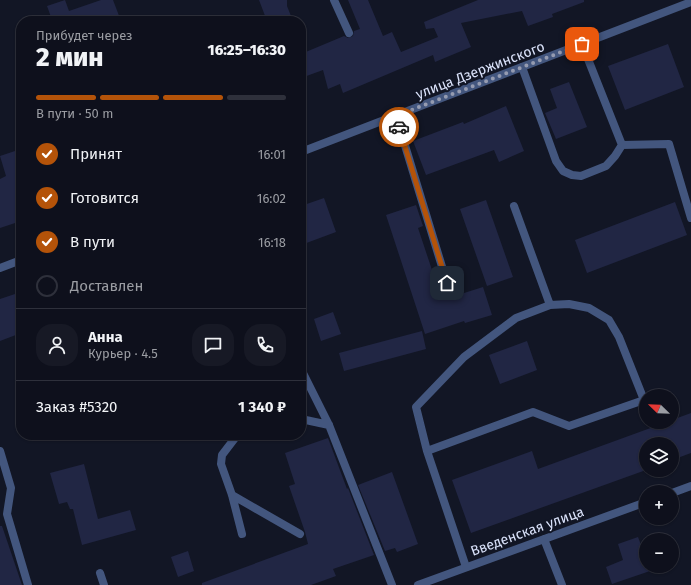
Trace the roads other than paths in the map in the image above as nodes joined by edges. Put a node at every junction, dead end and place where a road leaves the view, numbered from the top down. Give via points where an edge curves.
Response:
1 (334, 0) edge
2 (691, 2) edge
3 (349, 34) dead end
4 (582, 44) junction
5 (522, 67) junction
6 (396, 116) junction
7 (622, 146) junction
8 (306, 150) edge
9 (514, 206) dead end
10 (691, 218) edge
11 (16, 262) edge
12 (0, 268) edge
13 (447, 283) dead end
14 (550, 305) junction
15 (306, 379) edge
16 (306, 420) edge
17 (329, 424) junction
18 (233, 440) edge
19 (0, 451) edge
20 (427, 451) junction
21 (691, 486) edge
22 (679, 490) edge
23 (232, 496) junction
24 (639, 504) edge
25 (242, 534) dead end
26 (300, 534) dead end
27 (544, 538) junction
28 (466, 567) junction
29 (100, 573) dead end
30 (28, 585) edge
31 (104, 585) edge
32 (392, 585) edge
33 (418, 585) edge
34 (562, 585) edge

1 - 3 street
2 - 4 street, улица Дзержинского
4 - 5 street, улица Дзержинского
4 - 7 street
5 - 6 street, улица Дзержинского
5 - 7 street via 556,161 563,171 581,176 606,166
6 - 8 street, улица Дзержинского
6 - 13 street
7 - 10 street via 669,144
9 - 14 street
11 - 12 street
14 - 20 street via 516,318 504,326 464,357 416,407
14 - 20 street via 568,304 589,308 609,320 619,337 644,400 569,426 533,412
15 - 17 street
16 - 17 street
17 - 32 street
18 - 23 street via 222,455 221,464
19 - 30 street via 11,488 7,514
20 - 28 street
21 - 22 street
23 - 25 street
23 - 26 street
24 - 27 street, Введенская улица
27 - 28 street, Введенская улица
27 - 34 street
28 - 33 street, Введенская улица
29 - 31 street

